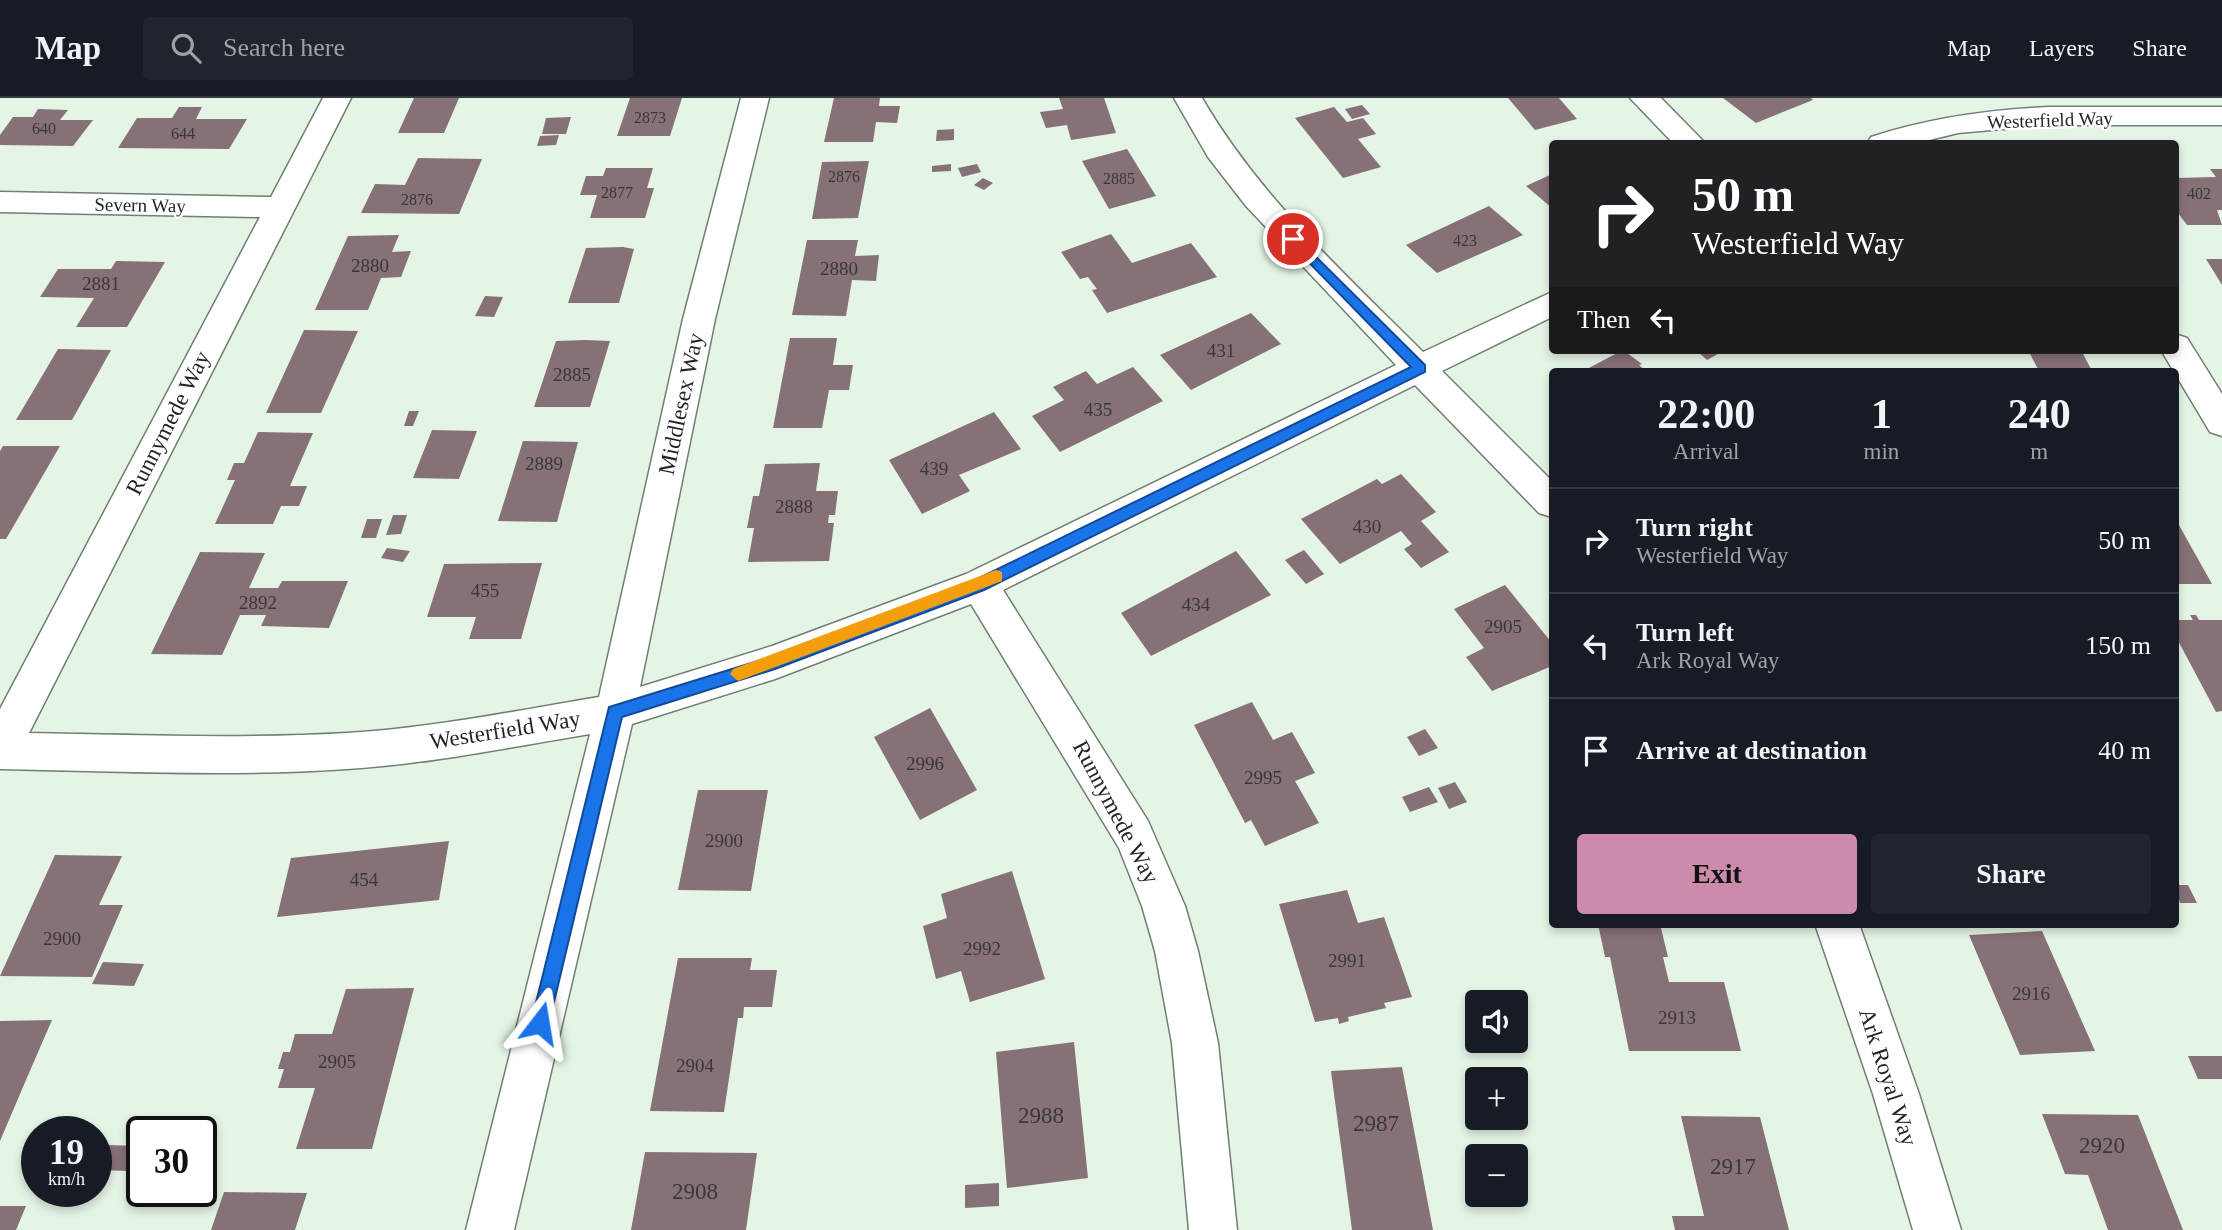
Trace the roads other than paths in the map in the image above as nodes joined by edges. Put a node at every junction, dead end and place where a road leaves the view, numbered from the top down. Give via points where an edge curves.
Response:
1 (337, 98) edge
2 (755, 98) edge
3 (1188, 98) edge
4 (1644, 98) edge
5 (2031, 108) edge
6 (2222, 116) edge
7 (1688, 140) edge
8 (1894, 140) edge
9 (2050, 140) edge
10 (0, 202) edge
11 (279, 207) junction
12 (1549, 304) edge
13 (2179, 353) edge
14 (1421, 368) junction
15 (2222, 423) edge
16 (1549, 500) edge
17 (979, 585) junction
18 (615, 712) junction
19 (0, 750) edge
20 (1838, 928) edge
21 (490, 1230) edge
22 (1213, 1230) edge
23 (1937, 1230) edge

1 - 11 street, Runnymede Way
2 - 18 street, Middlesex Way via 699,319
3 - 14 street via 1218,150 1257,199
4 - 7 street
5 - 6 street, Westerfield Way
5 - 8 street, Westerfield Way
5 - 9 street
10 - 11 street, Severn Way
11 - 19 street, Runnymede Way
12 - 14 street, Westerfield Way
13 - 15 street
14 - 16 street
14 - 17 street, Westerfield Way
17 - 18 street, Westerfield Way via 775,662
17 - 22 street, Runnymede Way via 1074,733 1155,883 1187,993 1205,1100
18 - 19 street, Westerfield Way via 348,751 205,755
18 - 21 street, Middlesex Way
20 - 23 street, Ark Royal Way

